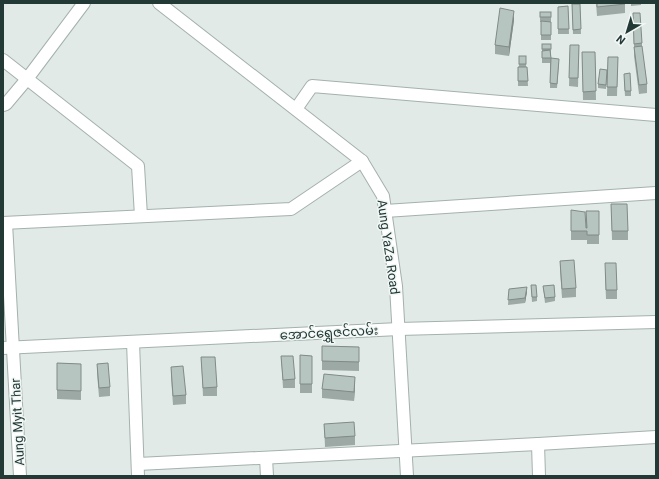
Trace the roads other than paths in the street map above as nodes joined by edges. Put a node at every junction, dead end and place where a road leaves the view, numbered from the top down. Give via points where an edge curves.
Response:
1 (84, 3) edge
2 (159, 3) edge
3 (3, 60) edge
4 (27, 79) junction
5 (3, 105) edge
6 (296, 109) junction
7 (656, 115) edge
8 (362, 161) junction
9 (656, 193) edge
10 (385, 212) junction
11 (141, 216) junction
12 (5, 223) edge
13 (656, 322) edge
14 (399, 329) junction
15 (133, 342) junction
16 (8, 348) edge
17 (656, 437) edge
18 (538, 444) junction
19 (406, 451) junction
20 (266, 458) junction
21 (138, 470) edge
22 (20, 476) edge
23 (267, 476) edge
24 (407, 476) edge
25 (539, 476) edge

1 - 4 street
2 - 6 street, Aung YaZa Road
3 - 4 street
4 - 5 street
4 - 11 street via 138,166
6 - 7 street via 312,86
6 - 8 street, Aung YaZa Road
8 - 10 street, Aung YaZa Road via 383,196
8 - 11 street via 291,209
9 - 10 street
10 - 14 street, Aung YaZa Road via 396,286
11 - 12 street
12 - 16 street, Aung Myit Thar
13 - 14 street, အောင်ရွှေဇင်လမ်း
14 - 15 street, အောင်ရွှေဇင်လမ်း
14 - 19 street, Aung YaZa Road
15 - 16 street, အောင်ရွှေဇင်လမ်း
15 - 21 street
16 - 22 street, Aung Myit Thar
17 - 18 street
18 - 19 street
18 - 25 street
19 - 20 street
19 - 24 street, Aung YaZa Road
20 - 21 street
20 - 23 street

